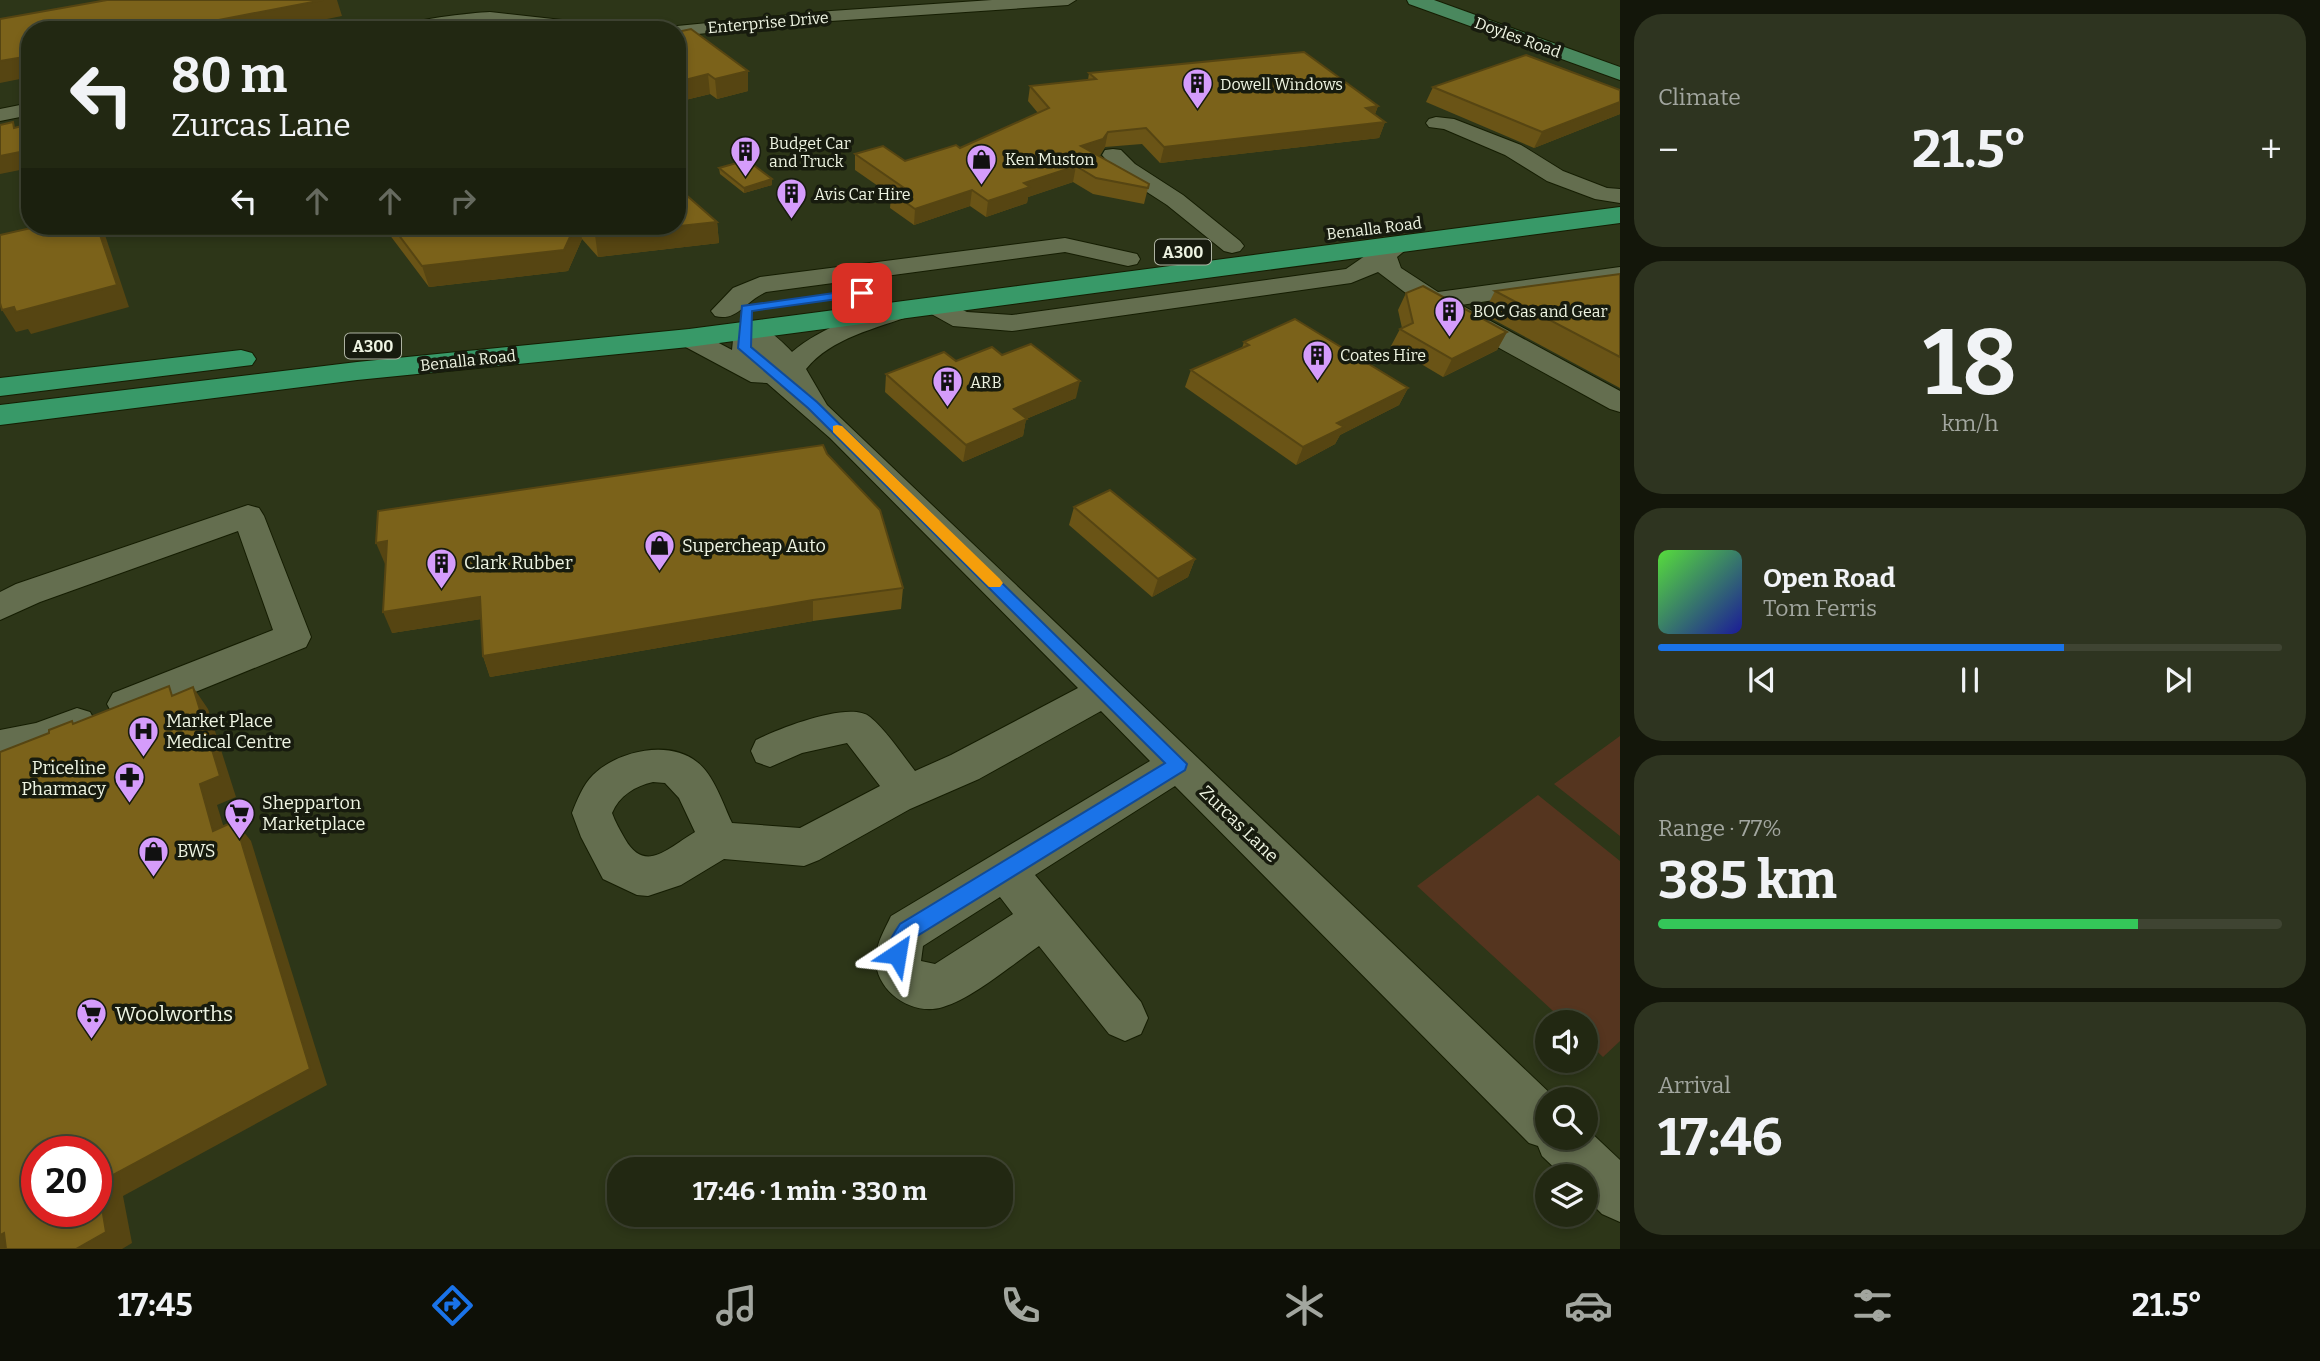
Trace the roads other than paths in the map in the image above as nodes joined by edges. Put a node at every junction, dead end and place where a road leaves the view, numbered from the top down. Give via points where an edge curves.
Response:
1 (1068, 0) edge
2 (1416, 0) edge
3 (1438, 0) edge
4 (909, 6) edge
5 (452, 21) edge
6 (526, 21) edge
7 (686, 30) edge
8 (1620, 64) edge
9 (1620, 74) edge
10 (21, 111) edge
11 (0, 115) edge
12 (1436, 123) dead end
13 (1113, 155) dead end
14 (1620, 197) edge
15 (1612, 219) edge
16 (1232, 246) junction
17 (1392, 249) junction
18 (1289, 259) junction
19 (1620, 274) edge
20 (1432, 300) junction
21 (935, 306) junction
22 (904, 310) junction
23 (739, 316) junction
24 (689, 338) junction
25 (794, 367) junction
26 (0, 387) edge
27 (1620, 403) edge
28 (813, 405) junction
29 (0, 415) edge
30 (0, 607) edge
31 (1104, 692) junction
32 (0, 746) edge
33 (770, 751) dead end
34 (1178, 764) junction
35 (909, 792) junction
36 (719, 840) dead end
37 (1005, 871) junction
38 (1044, 918) junction
39 (1125, 1018) dead end
40 (1535, 1113) edge
41 (1572, 1150) edge
42 (1620, 1196) edge

1 - 4 street, Enterprise Drive
2 - 9 main road, Doyles Road
3 - 8 main road, Doyles Road
4 - 7 street, Enterprise Drive
5 - 6 street via 490,17
10 - 11 street
12 - 14 street via 1447,123 1513,150 1568,181
13 - 16 street
14 - 16 highway, Benalla Road / A300
15 - 17 highway, Benalla Road / A300
16 - 18 highway
16 - 23 highway, Benalla Road / A300
17 - 18 highway, Benalla Road / A300
17 - 20 street via 1390,272
17 - 21 street, Benalla Road via 1365,271 1351,276 1012,323 962,320
18 - 21 highway, Benalla Road / A300
19 - 20 street
20 - 27 street
21 - 22 highway, Benalla Road / A300
22 - 23 highway, Benalla Road / A300
22 - 25 street via 816,346 800,356
23 - 24 highway, Benalla Road / A300
23 - 25 street, Zurcas Lane
23 - 26 highway, Benalla Road / A300 via 191,364
23 - 28 street, Zurcas Lane via 744,348
24 - 28 street, Zurcas Lane
24 - 29 highway, Benalla Road / A300 via 356,371
25 - 28 street, Zurcas Lane
28 - 31 street, Zurcas Lane
30 - 32 street via 248,516 293,637 40,738
31 - 34 street, Zurcas Lane
31 - 35 street
33 - 35 street via 794,739 855,726
34 - 37 street
34 - 40 street, Zurcas Lane
35 - 36 street via 804,847
37 - 38 street
37 - 38 street via 907,931 898,945 897,959 909,983 942,986
38 - 39 street
41 - 42 street

